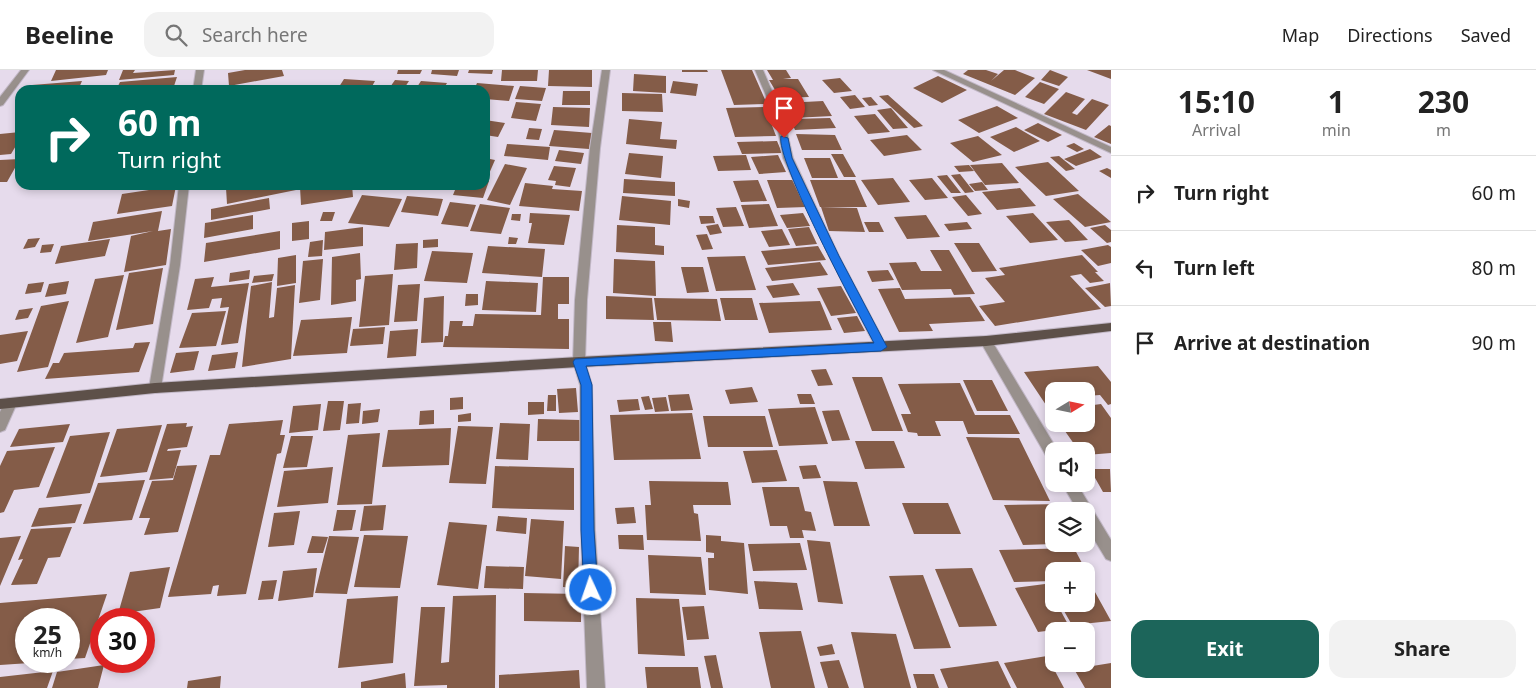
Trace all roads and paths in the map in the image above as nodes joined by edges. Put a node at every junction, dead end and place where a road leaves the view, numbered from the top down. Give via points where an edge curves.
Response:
1 (25, 70) edge
2 (200, 70) edge
3 (606, 70) edge
4 (759, 70) edge
5 (937, 70) edge
6 (198, 85) edge
7 (0, 103) edge
8 (1111, 150) edge
9 (183, 190) edge
10 (1111, 327) edge
11 (986, 341) junction
12 (881, 347) junction
13 (579, 362) junction
14 (155, 388) junction
15 (5, 404) edge
16 (0, 426) edge
17 (1045, 442) edge
18 (1095, 527) edge
19 (1111, 554) edge
20 (596, 688) edge

1 - 7 street
2 - 6 street
3 - 13 street via 595,148 581,300
4 - 12 street via 780,119 788,158
5 - 8 street
9 - 14 street
10 - 11 main road
11 - 12 main road
11 - 17 street
12 - 13 main road
13 - 14 main road
13 - 20 street via 586,385 588,530
14 - 15 main road
15 - 16 street
18 - 19 street

